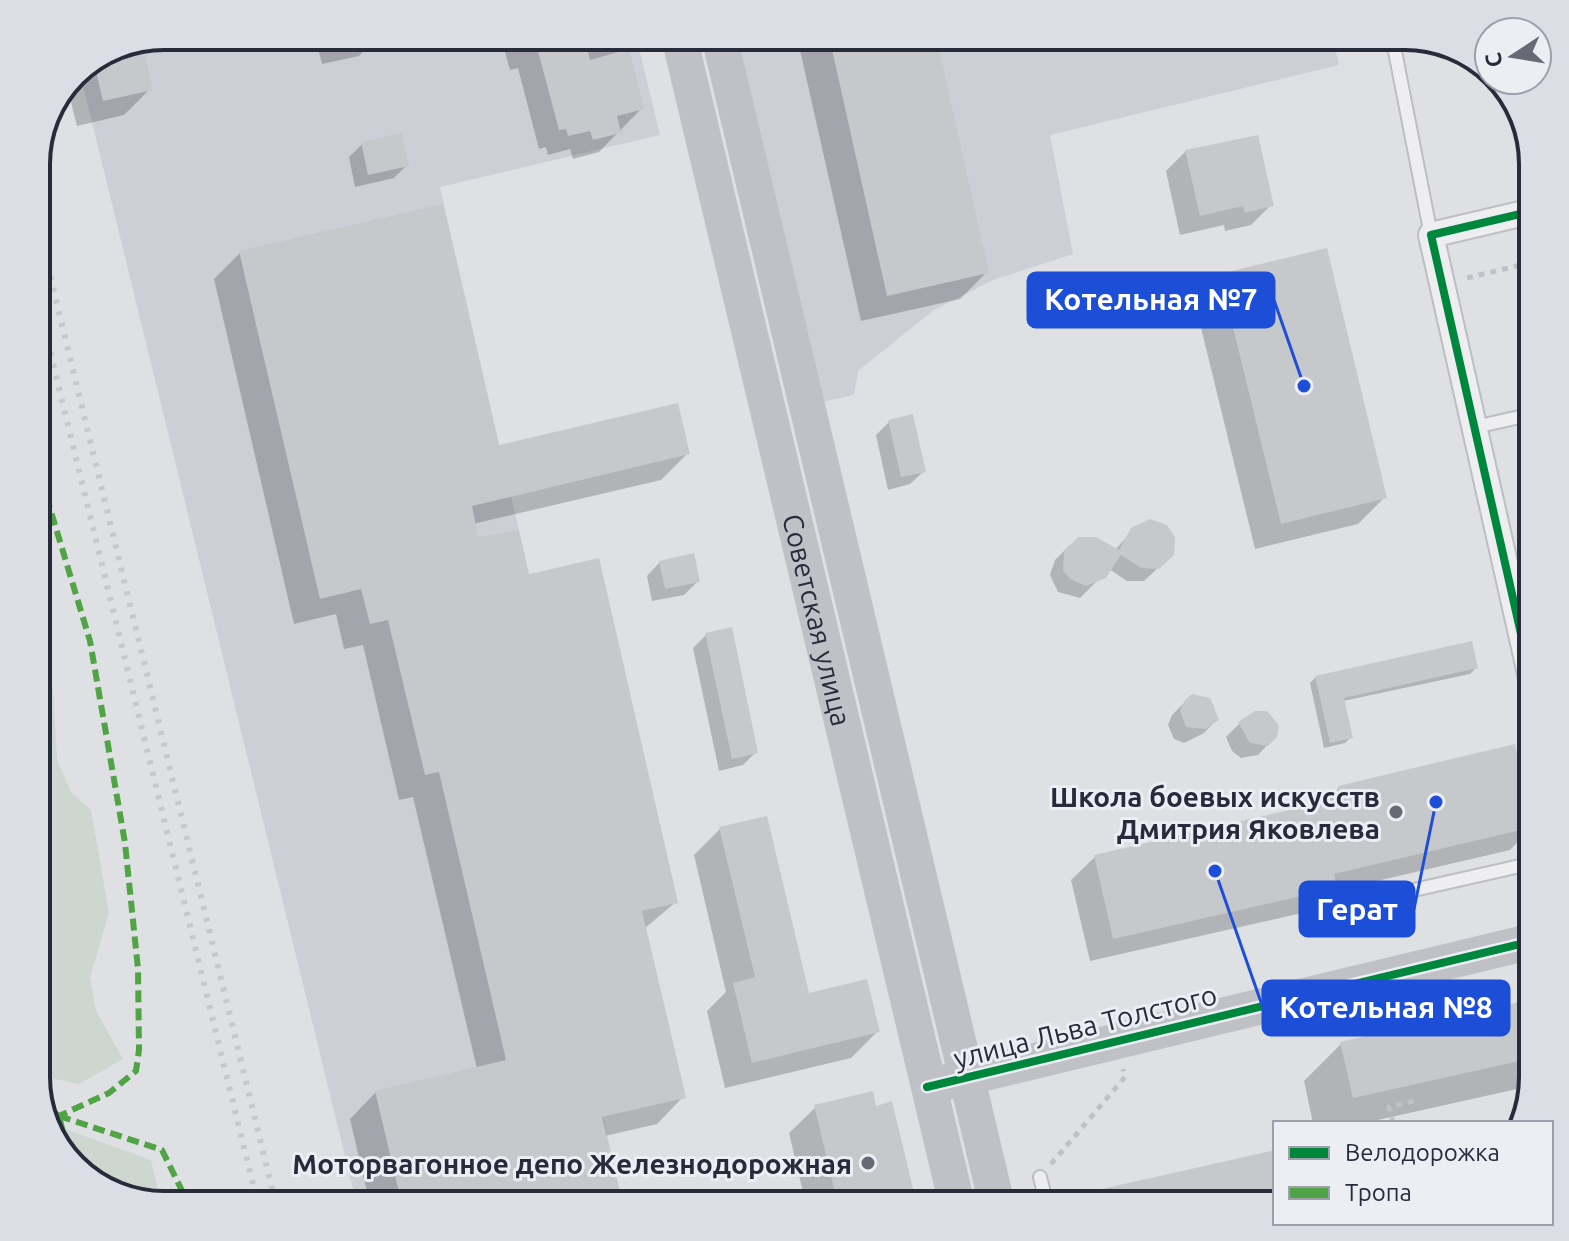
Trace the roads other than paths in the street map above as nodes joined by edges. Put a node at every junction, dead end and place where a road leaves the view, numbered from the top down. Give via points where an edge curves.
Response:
1 (682, 50) edge
2 (722, 50) edge
3 (1395, 50) edge
4 (1519, 214) edge
5 (1431, 235) junction
6 (1519, 417) edge
7 (1475, 427) junction
8 (1519, 624) edge
9 (1519, 866) edge
10 (1383, 897) dead end
11 (1519, 944) edge
12 (965, 1078) junction
13 (927, 1087) junction
14 (1040, 1177) dead end
15 (953, 1191) edge
16 (993, 1191) edge
17 (1044, 1191) edge

1 - 13 main road, Советская улица
2 - 12 main road, Советская улица
3 - 5 lane
4 - 5 street
5 - 7 street
6 - 7 lane
7 - 8 street
9 - 10 lane
11 - 12 main road, улица Льва Толстого
12 - 13 main road, улица Льва Толстого
12 - 16 main road, Советская улица
13 - 15 main road, Советская улица
14 - 17 lane

